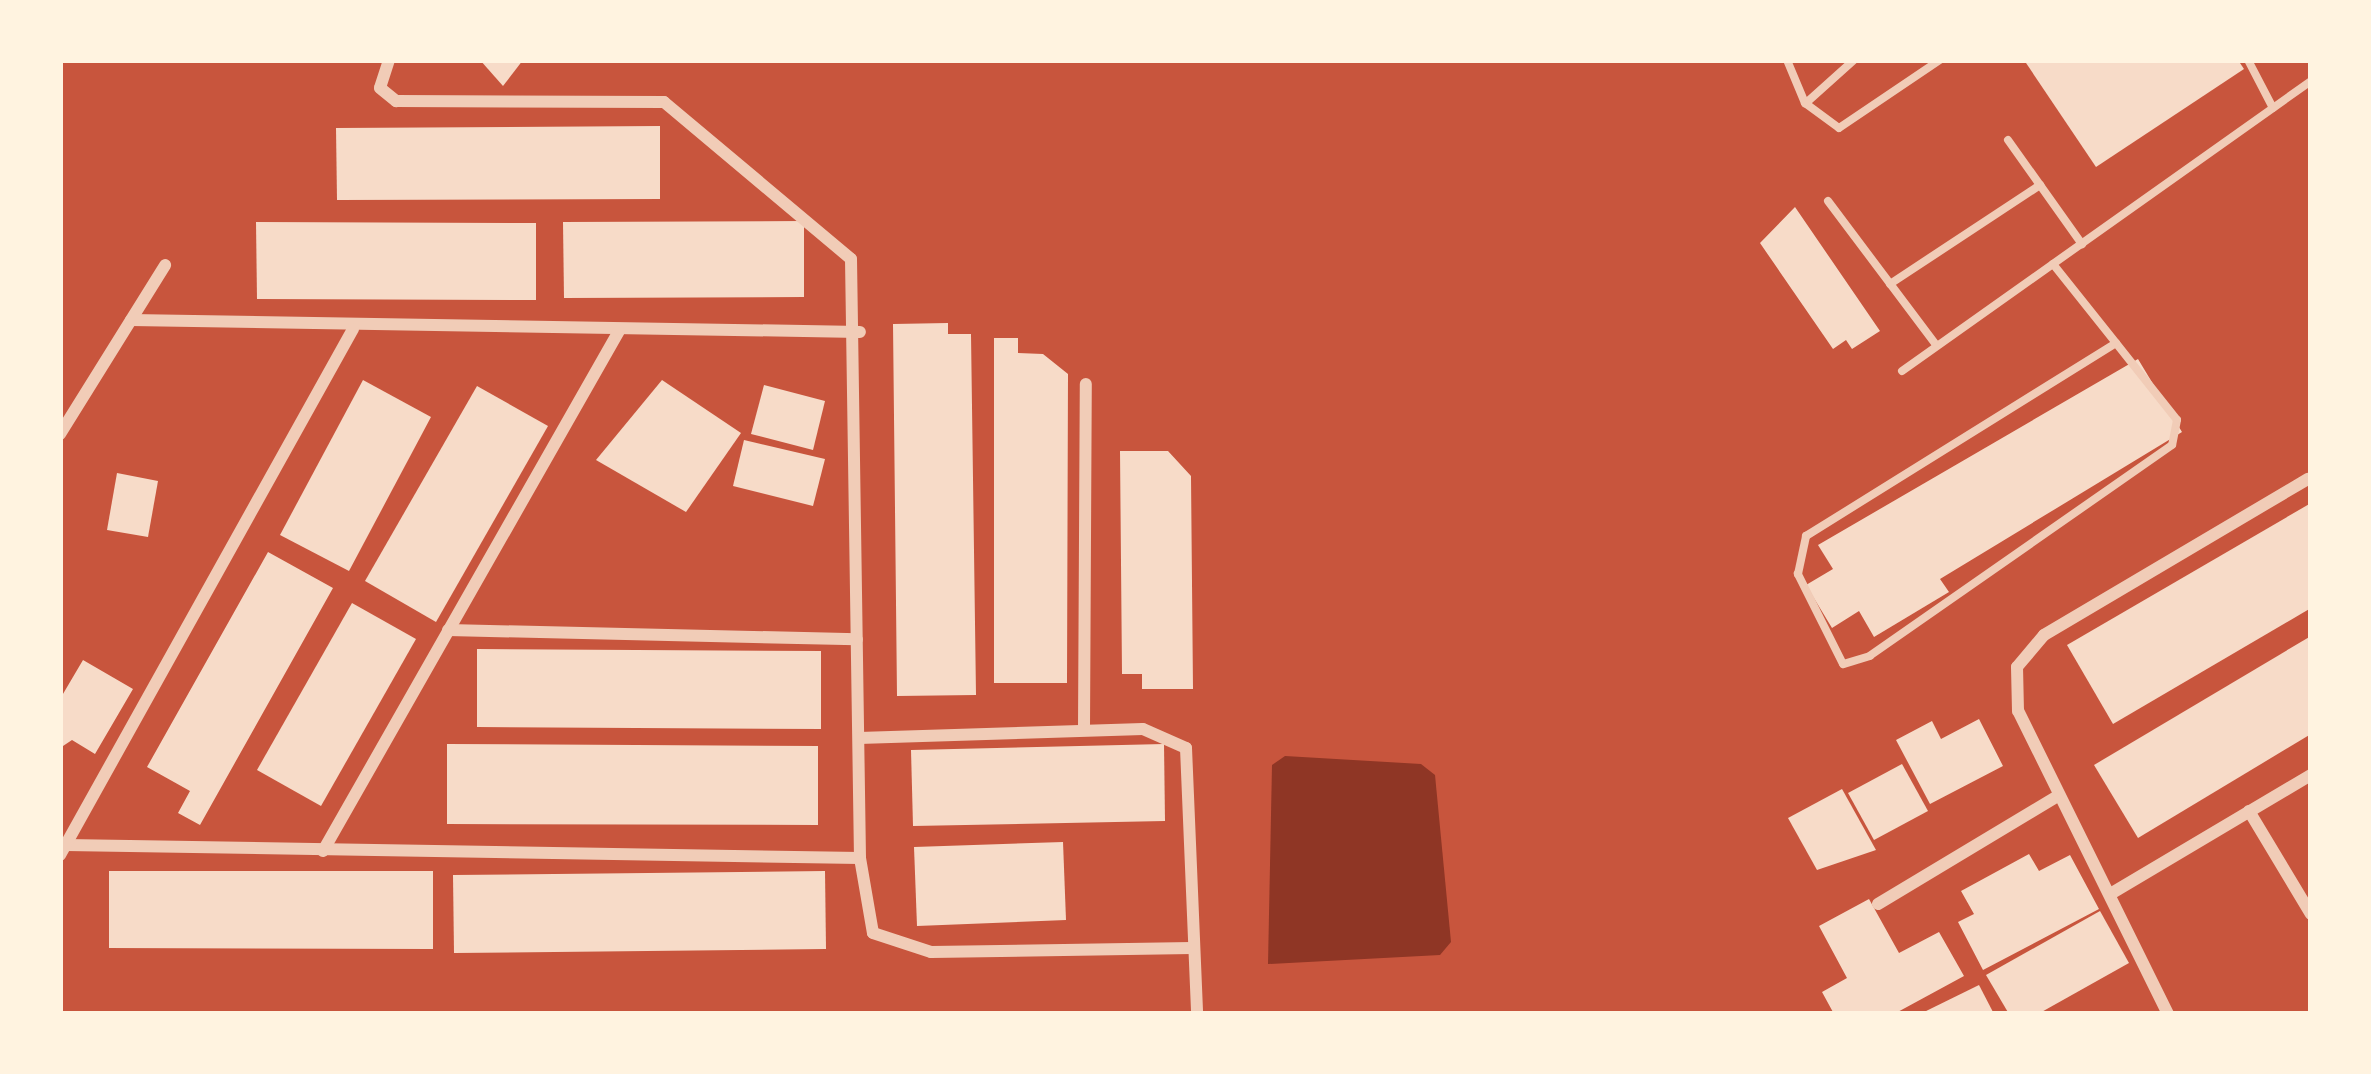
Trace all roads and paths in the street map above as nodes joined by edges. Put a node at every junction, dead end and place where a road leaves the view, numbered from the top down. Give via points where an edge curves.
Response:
1 (389, 60) edge
2 (1787, 60) edge
3 (1854, 60) edge
4 (1940, 60) edge
5 (2248, 60) edge
6 (2311, 81) edge
7 (1805, 103) junction
8 (2273, 107) junction
9 (2008, 140) dead end
10 (2040, 185) junction
11 (1828, 201) dead end
12 (2082, 244) junction
13 (2053, 264) junction
14 (165, 265) dead end
15 (1890, 284) junction
16 (131, 320) junction
17 (353, 329) junction
18 (619, 331) junction
19 (860, 332) junction
20 (2116, 343) junction
21 (1936, 345) junction
22 (1902, 371) dead end
23 (1086, 384) dead end
24 (60, 434) edge
25 (2308, 478) dead end
26 (448, 630) junction
27 (857, 639) junction
28 (1084, 728) junction
29 (859, 738) junction
30 (2311, 775) edge
31 (2056, 796) junction
32 (2249, 811) junction
33 (63, 850) edge
34 (322, 850) junction
35 (860, 858) junction
36 (2112, 893) junction
37 (1878, 904) dead end
38 (2311, 914) edge
39 (1192, 948) junction
40 (2162, 1012) edge
41 (1197, 1014) edge

1 - 19 street via 380,88 396,101 664,102 851,259
2 - 7 lane
3 - 7 lane
4 - 7 lane via 1839,128
5 - 8 lane
6 - 8 lane
8 - 12 lane
9 - 10 lane
10 - 12 lane
10 - 15 lane
11 - 15 lane
12 - 13 lane
13 - 20 lane
13 - 21 lane
14 - 16 street
15 - 21 lane
16 - 17 street
16 - 24 street
17 - 18 street
17 - 33 street
18 - 19 street
18 - 26 street
19 - 27 street
20 - 20 lane via 2177,420 2172,445 1870,656 1843,664 1798,574 1806,536
21 - 22 lane
23 - 28 street
25 - 31 street via 2044,635 2017,667 2018,711
26 - 27 street
26 - 34 street
27 - 29 street
28 - 29 street
28 - 39 street via 1143,729 1186,748
29 - 35 street
30 - 32 street
31 - 36 street
31 - 37 street
32 - 36 street
32 - 38 street
33 - 34 street
34 - 35 street
35 - 39 street via 864,912 888,946
36 - 40 street
39 - 41 street

